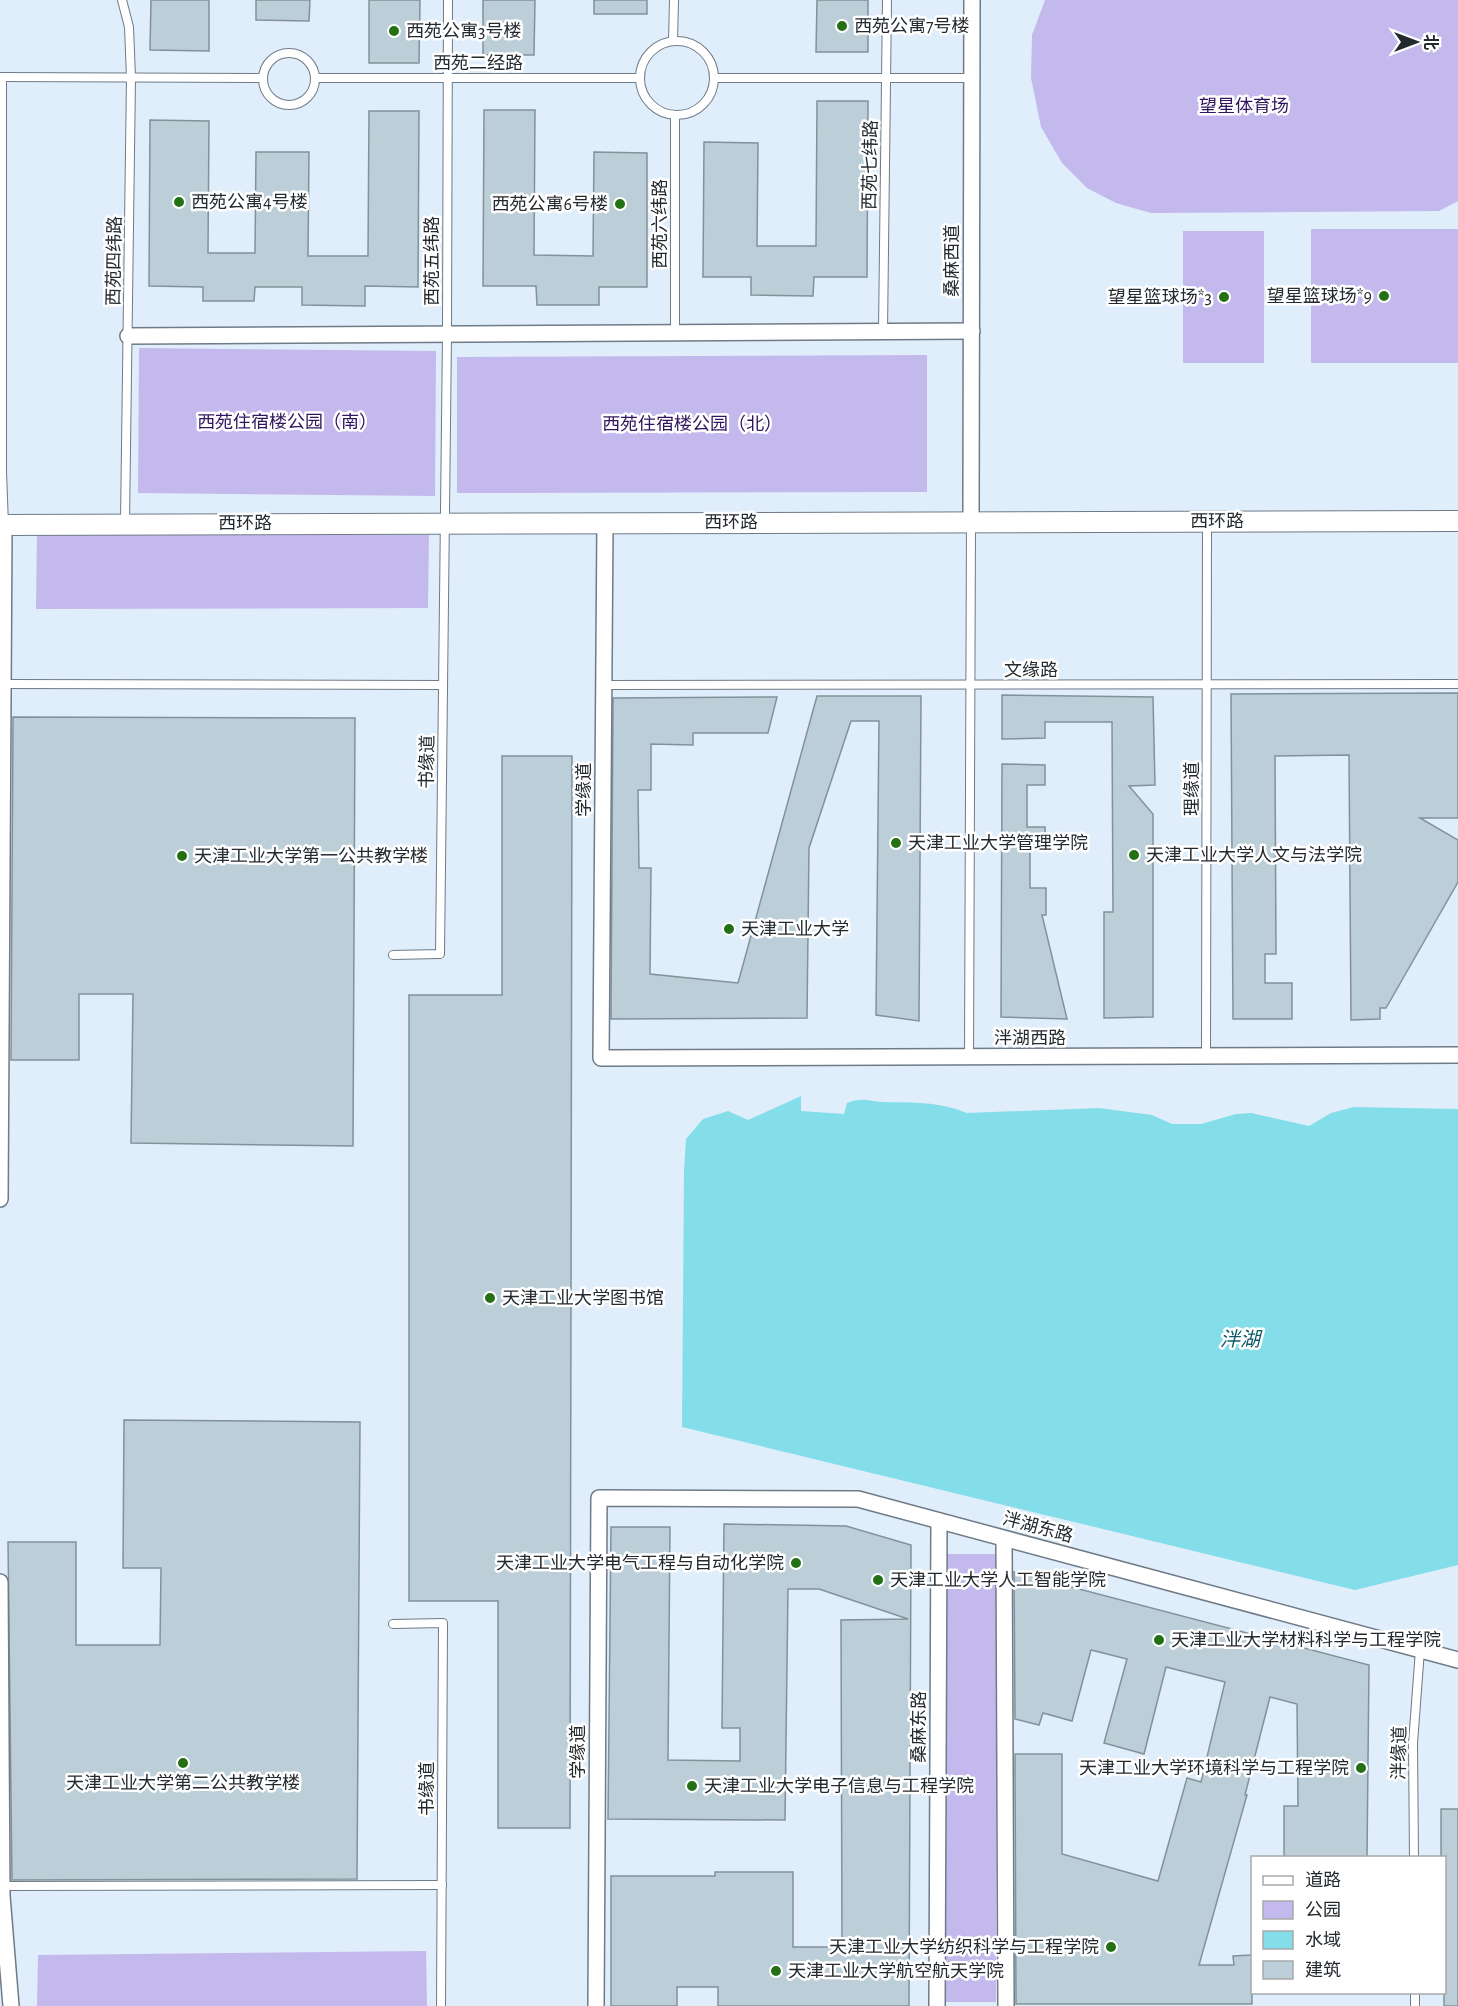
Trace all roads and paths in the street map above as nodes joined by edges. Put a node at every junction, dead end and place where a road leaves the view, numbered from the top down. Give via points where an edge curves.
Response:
1 (122, 0) edge
2 (448, 0) edge
3 (674, 0) edge
4 (887, 0) edge
5 (972, 0) edge
6 (673, 41) junction
7 (1, 77) edge
8 (131, 77) junction
9 (263, 78) junction
10 (315, 78) junction
11 (447, 78) junction
12 (640, 78) junction
13 (714, 78) junction
14 (887, 78) junction
15 (972, 78) junction
16 (675, 116) junction
17 (883, 331) junction
18 (972, 331) junction
19 (675, 332) junction
20 (447, 334) junction
21 (128, 336) junction
22 (971, 521) junction
23 (1207, 521) junction
24 (1458, 521) edge
25 (605, 522) junction
26 (445, 523) junction
27 (125, 524) junction
28 (2, 525) edge
29 (3, 684) junction
30 (1458, 684) edge
31 (443, 685) junction
32 (1208, 685) junction
33 (604, 686) junction
34 (970, 686) junction
35 (393, 955) dead end
36 (1458, 1055) edge
37 (1206, 1057) junction
38 (601, 1058) joint
39 (969, 1058) junction
40 (0, 1200) edge
41 (599, 1498) joint
42 (939, 1521) junction
43 (1004, 1539) junction
44 (0, 1582) edge
45 (393, 1624) dead end
46 (1420, 1650) junction
47 (1458, 1660) edge
48 (1414, 1856) edge
49 (442, 1885) junction
50 (2, 1886) junction
51 (11, 2006) edge
52 (441, 2006) edge
53 (596, 2006) edge
54 (937, 2006) edge
55 (1006, 2006) edge

1 - 8 lane, 西苑四纬路 via 129,27
2 - 11 lane, 西苑五纬路
3 - 6 lane
4 - 14 lane, 西苑七纬路
5 - 15 street, 桑麻西道
6 - 12 lane via 653,50 641,68
6 - 13 lane via 702,51 709,59
7 - 8 lane
7 - 28 lane
8 - 9 lane
8 - 21 lane, 西苑四纬路
9 - 10 lane via 269,62 284,53 308,60
9 - 10 lane via 274,101 291,105 307,99
10 - 11 lane, 西苑二经路
11 - 12 lane, 西苑二经路
11 - 20 lane, 西苑五纬路
12 - 16 lane via 646,100 664,114
13 - 14 lane
13 - 16 lane via 703,105
14 - 15 lane
14 - 17 lane, 西苑七纬路
15 - 18 street, 桑麻西道
16 - 19 lane, 西苑六纬路
17 - 18 street
17 - 19 street
18 - 22 street, 桑麻西道
19 - 20 street
20 - 21 street
20 - 26 lane, 西苑五纬路
21 - 27 lane, 西苑四纬路
22 - 23 street, 西环路
22 - 25 street, 西环路
22 - 34 lane
23 - 24 street, 西环路
23 - 32 lane, 理缘道
25 - 26 street, 西环路
25 - 33 street, 学缘道
26 - 27 street, 西环路
26 - 31 lane, 书缘道
27 - 28 street, 西环路
28 - 29 street
29 - 31 lane
29 - 40 street
30 - 32 lane, 文缘路
31 - 35 lane, 书缘道 via 440,954
32 - 34 lane, 文缘路
32 - 37 lane, 理缘道
33 - 34 lane, 文缘路
33 - 38 street, 学缘道
34 - 39 lane
36 - 37 street, 泮湖西路
37 - 39 street, 泮湖西路
38 - 39 street, 泮湖西路
41 - 42 street, 泮湖东路 via 858,1499
41 - 53 street, 学缘道
42 - 43 street, 泮湖东路
42 - 54 street, 桑麻东路
43 - 46 street, 泮湖东路
43 - 55 street
44 - 50 street
45 - 49 lane, 书缘道 via 443,1623
46 - 47 street, 泮湖东路
46 - 48 lane, 泮缘道 via 1413,1743
49 - 50 lane
49 - 52 lane, 书缘道
50 - 51 street

